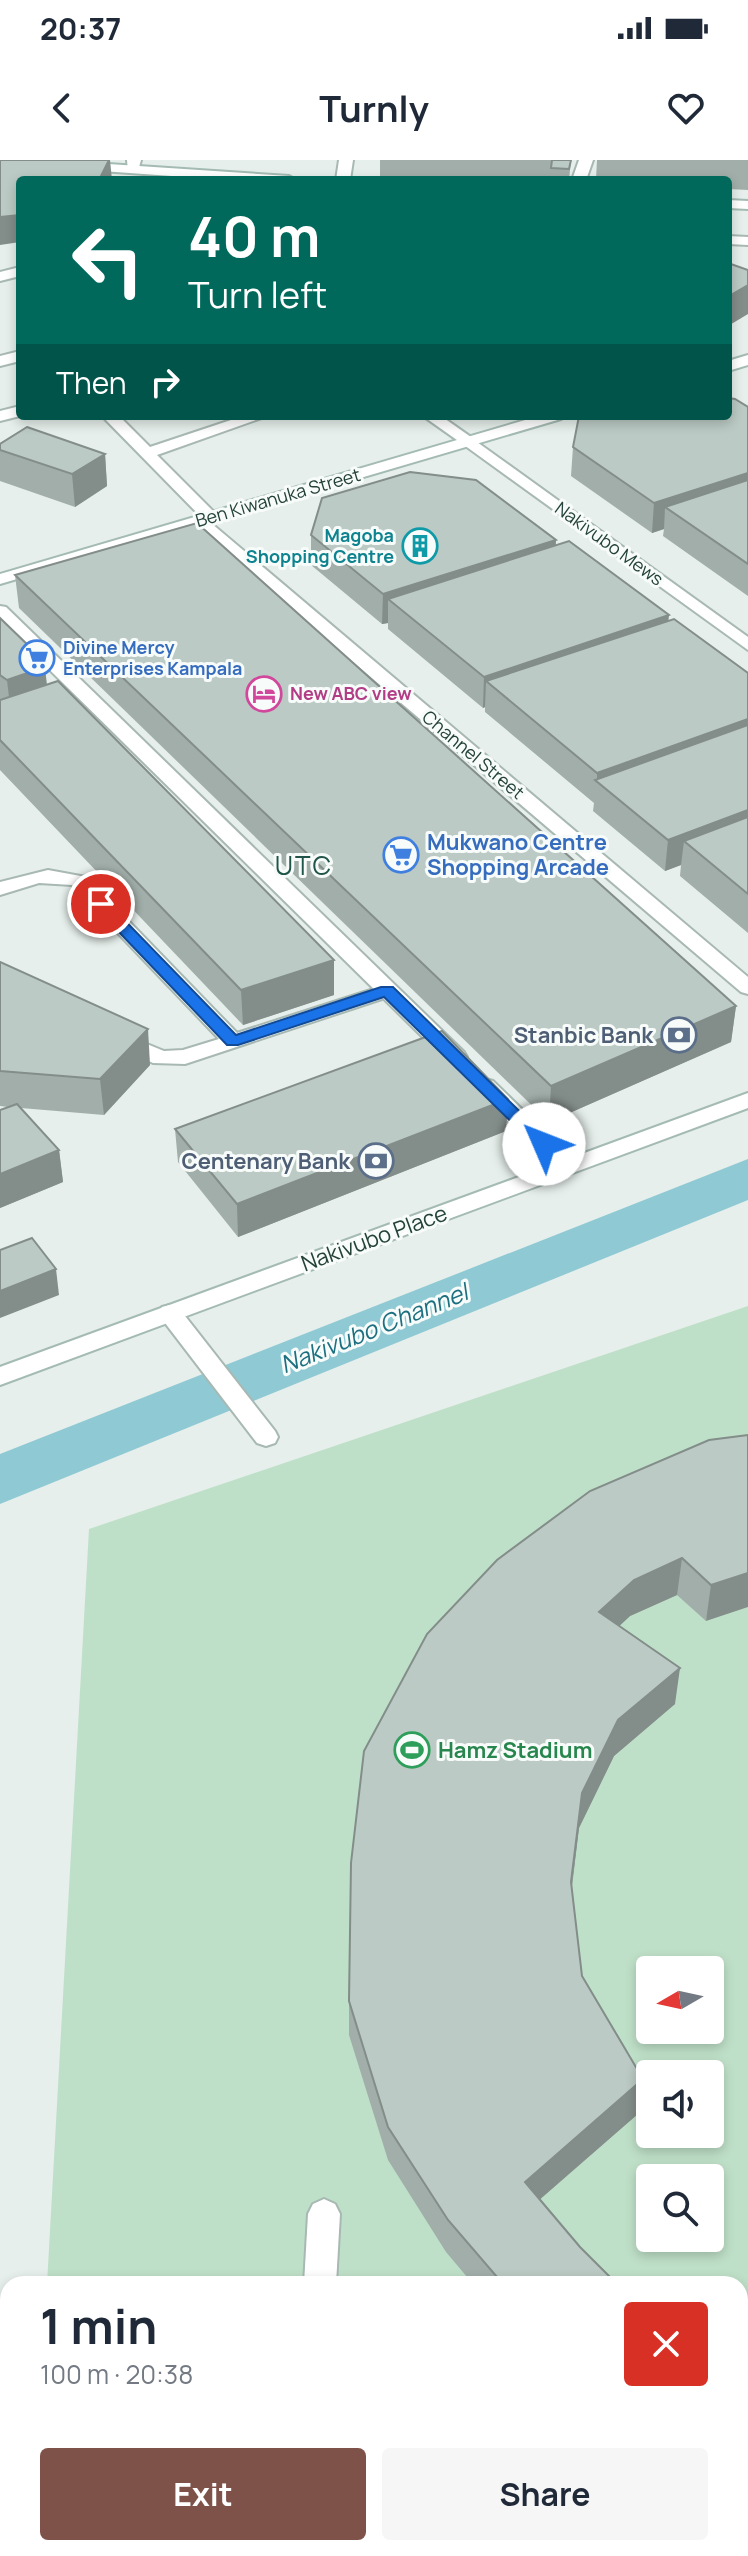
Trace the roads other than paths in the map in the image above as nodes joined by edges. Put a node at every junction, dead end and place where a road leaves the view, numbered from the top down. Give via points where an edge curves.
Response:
1 (134, 164) edge
2 (60, 165) edge
3 (250, 176) edge
4 (114, 420) edge
5 (247, 420) edge
6 (437, 420) edge
7 (543, 420) edge
8 (470, 442) junction
9 (147, 453) junction
10 (205, 520) junction
11 (0, 579) edge
12 (0, 611) edge
13 (748, 645) edge
14 (0, 889) edge
15 (748, 988) edge
16 (387, 991) junction
17 (104, 1034) edge
18 (233, 1041) junction
19 (748, 1100) edge
20 (567, 1166) junction
21 (170, 1313) junction
22 (0, 1376) edge
23 (266, 1437) dead end
24 (324, 2214) dead end
25 (320, 2276) edge

1 - 2 street
1 - 3 street
4 - 9 street, Channel Street
5 - 9 street
6 - 8 street, Nakivubo Mews
7 - 8 street, Ben Kiwanuka Street
8 - 10 street, Ben Kiwanuka Street
8 - 13 street, Nakivubo Mews
9 - 10 street, Channel Street
10 - 11 street, Ben Kiwanuka Street
10 - 15 street, Channel Street
12 - 16 street
14 - 18 street via 56,874 79,881
16 - 18 street
16 - 20 street
17 - 18 street via 161,1058 185,1057
19 - 20 street, Nakivubo Place
20 - 21 street, Nakivubo Place
21 - 22 street, Nakivubo Place
21 - 23 street
24 - 25 street

